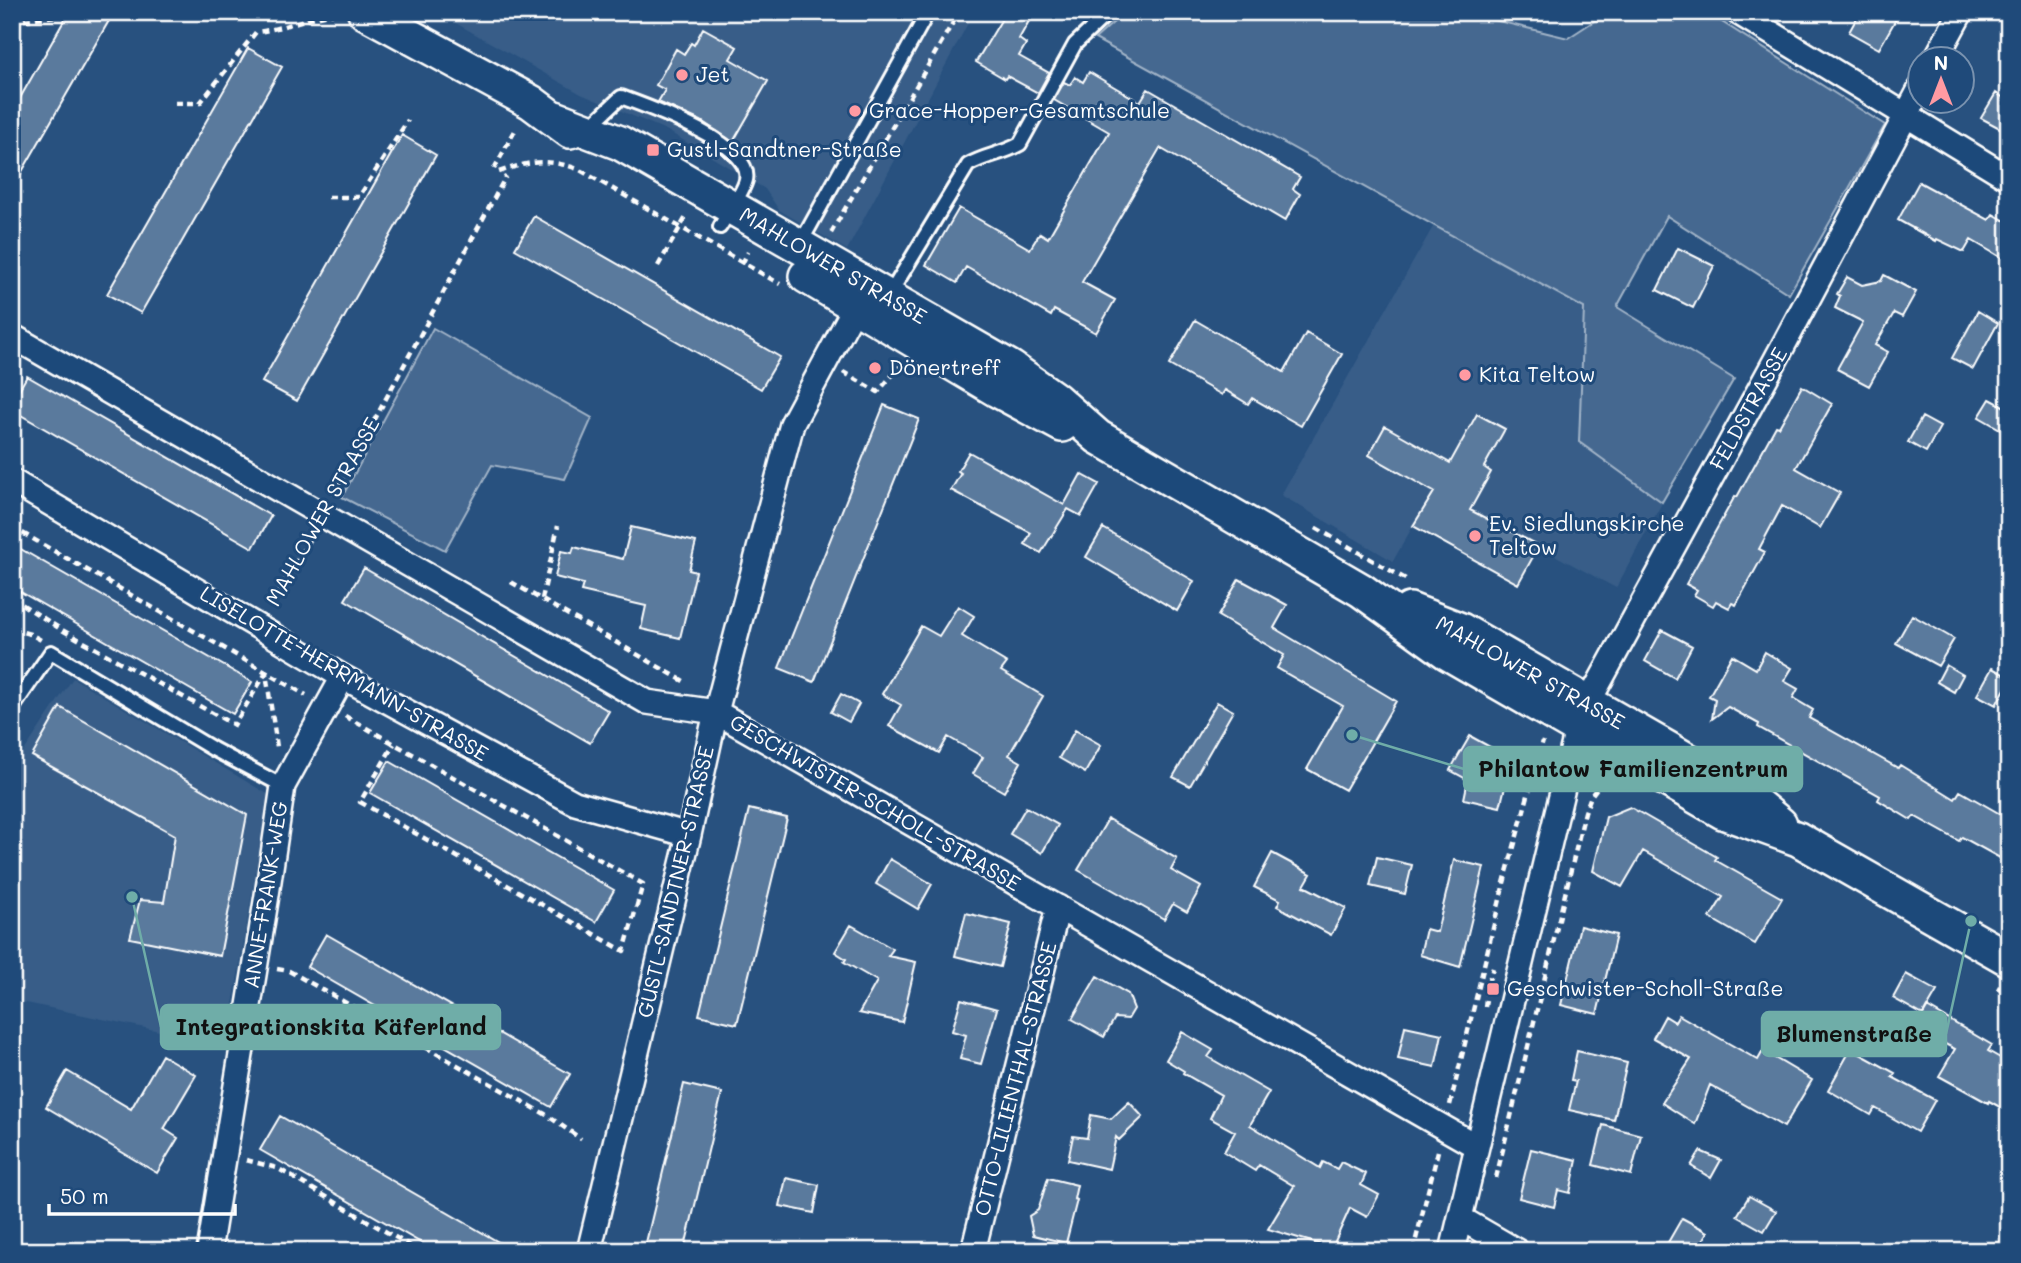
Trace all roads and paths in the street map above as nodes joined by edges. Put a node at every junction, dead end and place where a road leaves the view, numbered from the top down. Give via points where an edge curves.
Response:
1 (59, 12) edge
2 (350, 12) edge
3 (365, 12) edge
4 (928, 12) edge
5 (959, 12) edge
6 (1109, 12) edge
7 (1737, 12) edge
8 (1961, 12) edge
9 (23, 20) dead end
10 (1943, 46) edge
11 (175, 103) dead end
12 (1905, 116) junction
13 (539, 117) junction
14 (408, 120) dead end
15 (586, 130) junction
16 (506, 176) dead end
17 (2009, 178) edge
18 (328, 197) dead end
19 (685, 217) dead end
20 (725, 217) junction
21 (680, 227) junction
22 (813, 243) junction
23 (748, 252) dead end
24 (658, 266) dead end
25 (872, 301) junction
26 (12, 336) edge
27 (905, 360) dead end
28 (824, 362) junction
29 (12, 481) edge
30 (323, 516) junction
31 (558, 526) dead end
32 (511, 582) dead end
33 (12, 598) edge
34 (542, 599) junction
35 (259, 626) junction
36 (12, 629) edge
37 (51, 646) dead end
38 (343, 677) junction
39 (690, 685) dead end
40 (12, 709) edge
41 (716, 712) junction
42 (1583, 716) junction
43 (1543, 740) dead end
44 (394, 744) dead end
45 (1609, 773) dead end
46 (283, 786) junction
47 (689, 835) junction
48 (643, 884) dead end
49 (1058, 907) junction
50 (2009, 959) edge
51 (256, 966) junction
52 (1444, 1128) junction
53 (581, 1139) dead end
54 (1476, 1146) junction
55 (225, 1155) junction
56 (1493, 1189) dead end
57 (1460, 1218) junction
58 (209, 1251) edge
59 (419, 1251) edge
60 (589, 1251) edge
61 (973, 1251) edge
62 (1413, 1251) edge
63 (1452, 1251) edge
64 (1517, 1251) edge

1 - 9 path
2 - 11 path via 256,33 200,103
3 - 13 main road, MAHLOWER STRASSE via 531,102
4 - 22 lane
5 - 22 path
6 - 25 lane via 1075,44 1020,144 968,165
7 - 12 street
8 - 10 street
12 - 17 street
12 - 42 street, FELDSTRASSE
13 - 15 main road, MAHLOWER STRASSE
13 - 20 main road, MAHLOWER STRASSE via 601,157
13 - 21 path via 496,171 530,161 555,161 578,169
14 - 18 path via 359,197
15 - 20 main road, MAHLOWER STRASSE via 620,143
15 - 20 lane via 621,97 673,116 729,149 744,162 747,179
16 - 30 path, MAHLOWER STRASSE
19 - 21 path
20 - 22 main road, MAHLOWER STRASSE
20 - 25 main road, MAHLOWER STRASSE
21 - 23 path via 742,264
21 - 24 path
22 - 25 main road, MAHLOWER STRASSE
25 - 28 street, GUSTL-SANDTNER-STRASSE
25 - 42 main road, MAHLOWER STRASSE via 1011,368 1098,437 1361,590 1461,630
26 - 30 street, GESCHWISTER-SCHOLL-STRASSE
27 - 28 path via 878,392
28 - 41 street, GUSTL-SANDTNER-STRASSE via 792,424
29 - 35 street, LISELOTTE-HERRMANN-STRASSE
30 - 35 path, MAHLOWER STRASSE
30 - 41 street, GESCHWISTER-SCHOLL-STRASSE via 647,702
31 - 34 path
32 - 34 path
33 - 46 path via 234,725 266,673
34 - 39 path
35 - 38 street, LISELOTTE-HERRMANN-STRASSE
36 - 37 path
38 - 46 street, ANNE-FRANK-WEG
38 - 47 street, LISELOTTE-HERRMANN-STRASSE via 575,803
40 - 46 lane via 51,652
41 - 47 street, GUSTL-SANDTNER-STRASSE
41 - 49 street, GESCHWISTER-SCHOLL-STRASSE
42 - 50 main road, MAHLOWER STRASSE via 1739,790 1798,839
42 - 54 street, FELDSTRASSE
43 - 52 path
44 - 48 path via 360,802 624,951
45 - 56 path via 1585,812
46 - 51 street, ANNE-FRANK-WEG
47 - 60 street, GUSTL-SANDTNER-STRASSE
49 - 52 street, GESCHWISTER-SCHOLL-STRASSE
49 - 61 street, OTTO-LILIENTHAL-STRASSE
51 - 53 path via 289,971 545,1114
51 - 55 street, ANNE-FRANK-WEG
52 - 54 street, GESCHWISTER-SCHOLL-STRASSE
52 - 62 path
54 - 57 street, FELDSTRASSE
55 - 58 street, ANNE-FRANK-WEG
55 - 59 path via 277,1168
57 - 63 street, FELDSTRASSE
57 - 64 street

